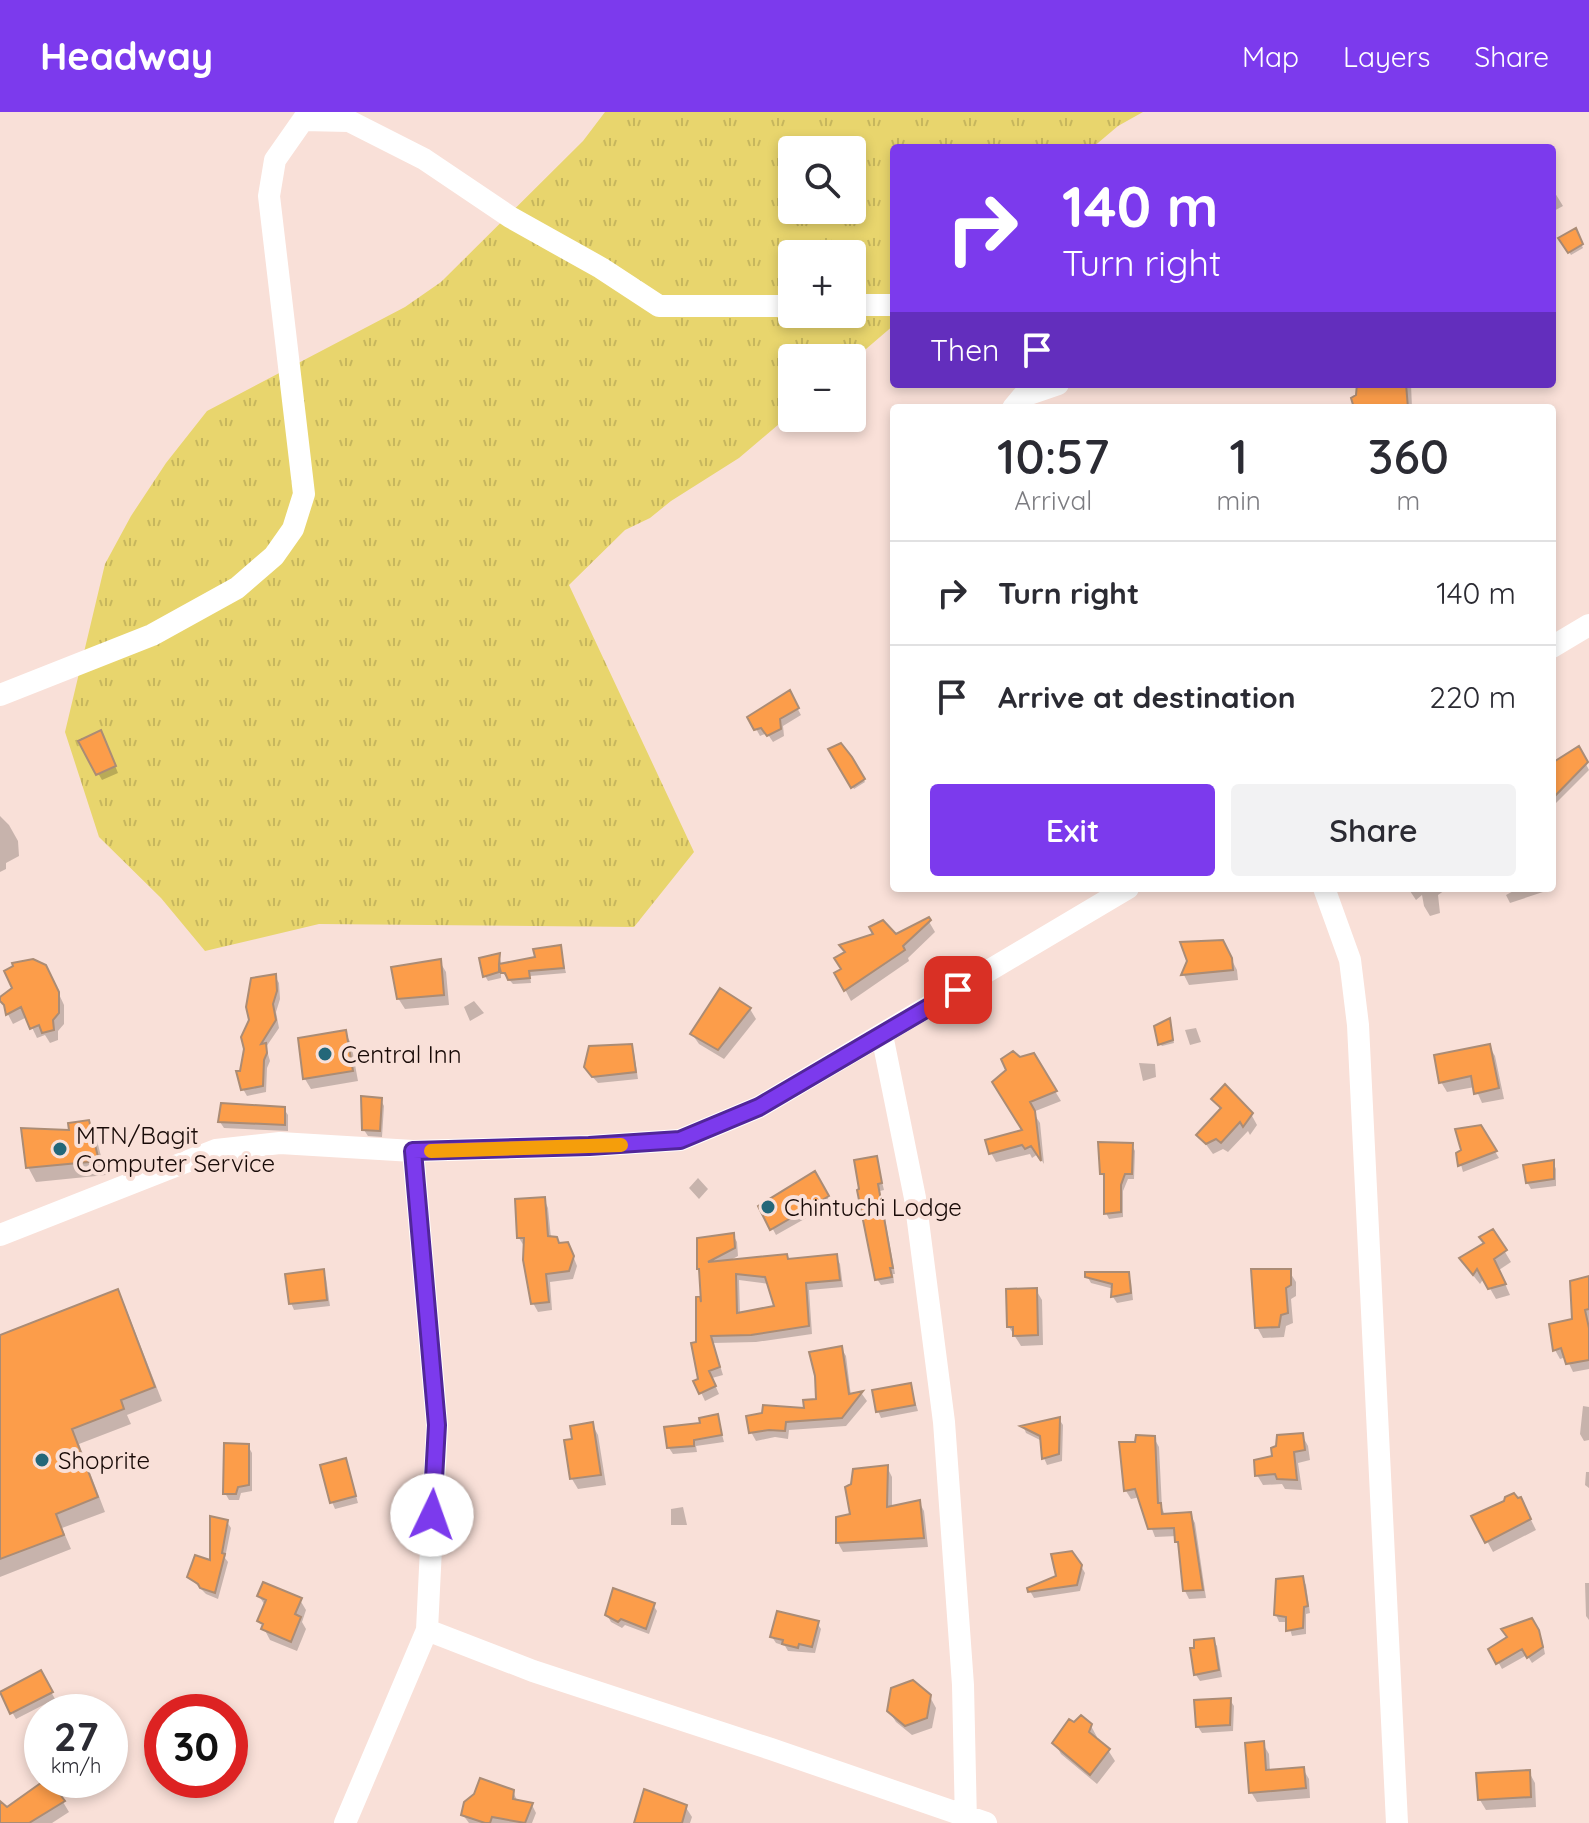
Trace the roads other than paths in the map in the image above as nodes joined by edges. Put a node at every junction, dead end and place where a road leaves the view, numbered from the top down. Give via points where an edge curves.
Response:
1 (866, 305) edge
2 (890, 305) edge
3 (778, 306) edge
4 (1044, 388) edge
5 (1015, 396) edge
6 (1589, 625) edge
7 (1556, 645) edge
8 (0, 695) edge
9 (1121, 892) edge
10 (1325, 892) edge
11 (882, 1035) junction
12 (413, 1151) junction
13 (0, 1235) edge
14 (427, 1630) junction
15 (973, 1821) edge
16 (345, 1823) edge
17 (1397, 1823) edge

1 - 2 street
3 - 8 street via 659,306 424,159 349,121 303,120 275,160 269,196 304,494 293,529 274,556 237,588 152,635
4 - 5 street
6 - 7 street
9 - 11 street
10 - 17 street via 1350,960 1358,1025
11 - 12 street via 759,1107 680,1140
11 - 15 street via 915,1198 944,1422
12 - 13 street via 280,1143 216,1150
12 - 14 street via 437,1425
14 - 15 street
14 - 16 street

